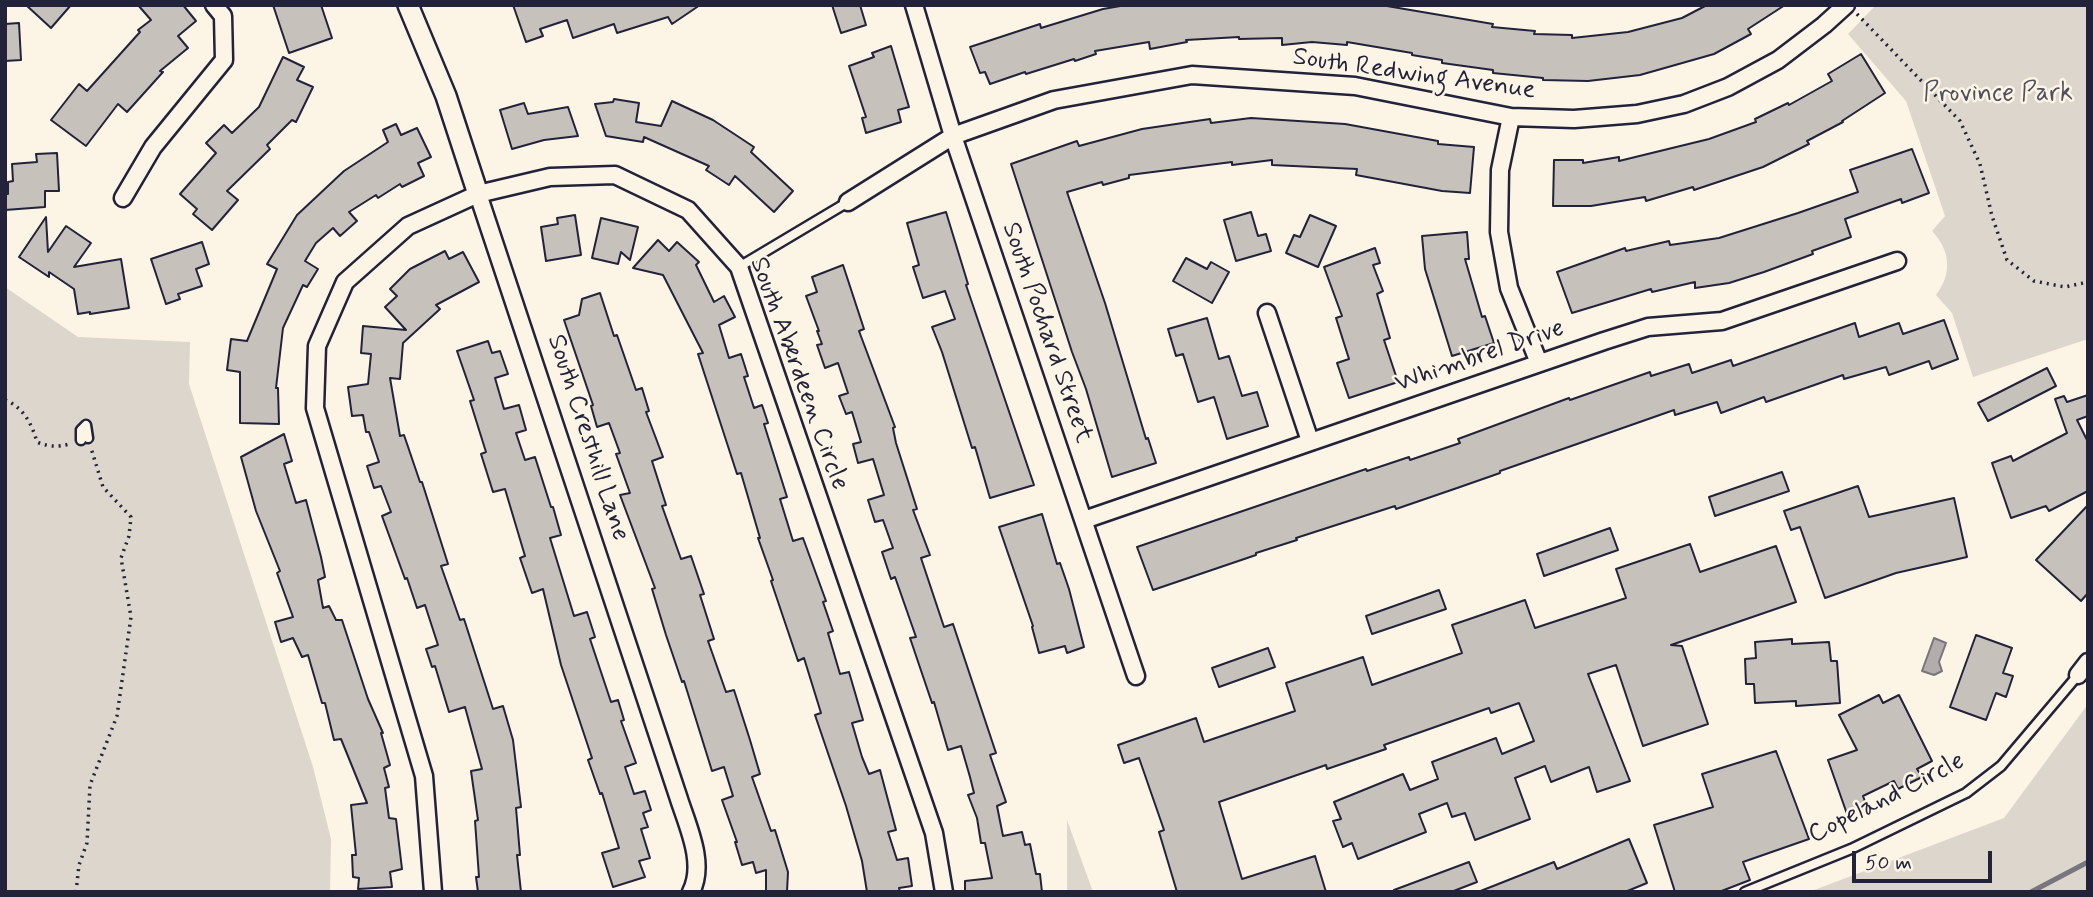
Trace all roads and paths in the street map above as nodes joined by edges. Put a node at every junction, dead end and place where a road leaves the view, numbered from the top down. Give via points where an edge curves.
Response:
1 (214, 5) edge
2 (408, 5) edge
3 (914, 5) edge
4 (1847, 5) edge
5 (1511, 117) junction
6 (953, 136) junction
7 (478, 194) junction
8 (123, 198) dead end
9 (848, 202) joint
10 (1897, 261) dead end
11 (739, 267) junction
12 (2088, 282) edge
13 (1267, 313) dead end
14 (1539, 363) junction
15 (5, 400) edge
16 (1310, 441) junction
17 (1084, 520) junction
18 (2083, 669) edge
19 (1136, 676) dead end
20 (76, 892) edge
21 (433, 892) edge
22 (691, 892) edge
23 (944, 892) edge
24 (1745, 892) edge

1 - 8 street via 223,16 224,60 153,147
2 - 7 street, South Cresthill Lane via 446,96
3 - 6 street, South Pochard Street
4 - 5 street, South Redwing Avenue via 1778,60 1684,104 1637,114 1574,119
4 - 12 path via 1960,121 1979,164 2007,260 2034,281 2065,287
5 - 6 street, South Redwing Avenue via 1355,86 1192,75 1054,100
5 - 14 street via 1500,170 1499,232 1509,288
6 - 9 street, South Redwing Avenue
6 - 17 street, South Pochard Street
7 - 11 street, South Aberdeen Circle via 550,177 615,175 688,210
7 - 21 street, South Aberdeen Circle via 408,226 345,282 317,346 314,408 424,776
7 - 22 street, South Cresthill Lane via 678,796 698,863
9 - 11 lane, South Redwing Avenue
10 - 14 street, Whimbrel Drive via 1722,321 1648,327
11 - 23 street, South Aberdeen Circle via 933,833
13 - 16 street
14 - 16 street, Whimbrel Drive
15 - 20 path via 23,413 37,442 58,447 85,439 103,487 131,517 121,558 131,617 117,716 90,785 87,843
16 - 17 street, Whimbrel Drive
17 - 19 street, South Pochard Street
18 - 24 lane, Copeland Circle via 2001,766 1966,793 1851,849

